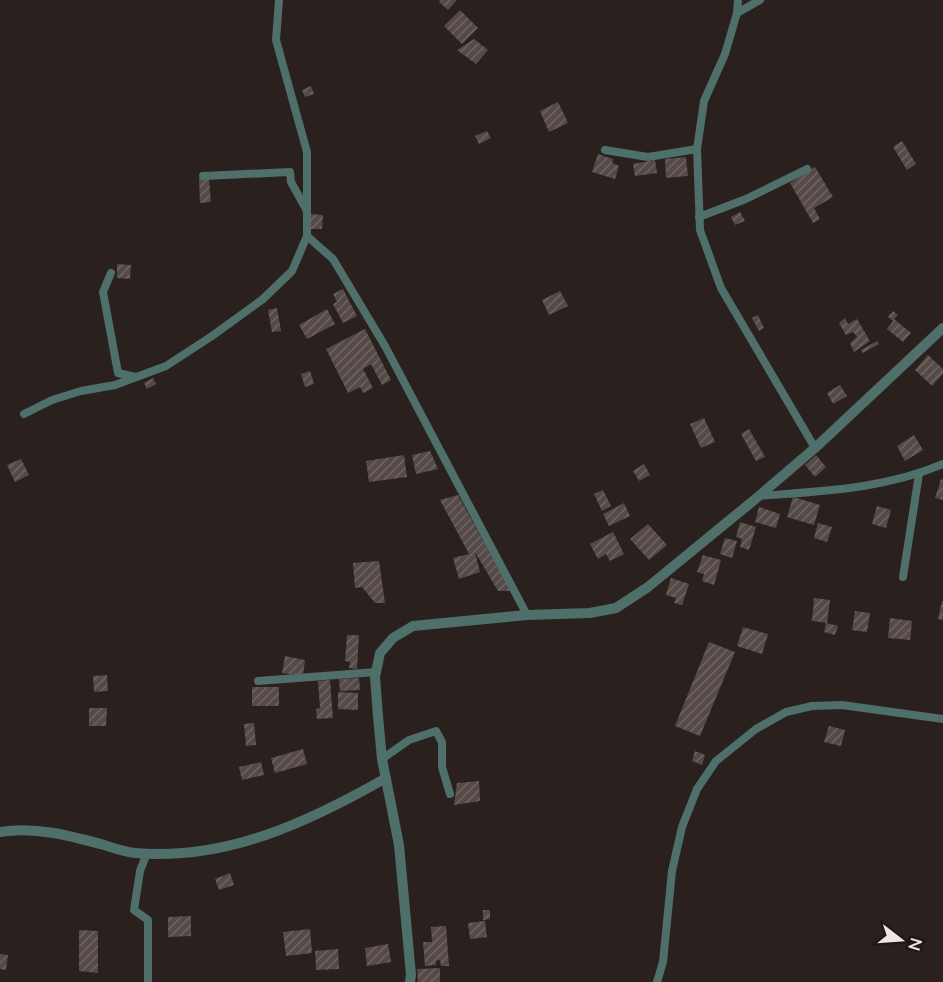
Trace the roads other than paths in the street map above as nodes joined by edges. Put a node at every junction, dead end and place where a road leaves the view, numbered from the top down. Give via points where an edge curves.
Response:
1 (279, 0) edge
2 (738, 0) edge
3 (760, 0) edge
4 (737, 13) junction
5 (697, 149) junction
6 (605, 150) dead end
7 (807, 170) dead end
8 (203, 176) dead end
9 (307, 212) junction
10 (699, 217) junction
11 (307, 236) junction
12 (111, 273) dead end
13 (943, 328) edge
14 (140, 377) junction
15 (24, 414) dead end
16 (815, 448) junction
17 (943, 464) edge
18 (919, 474) junction
19 (759, 496) junction
20 (903, 577) dead end
21 (527, 615) junction
22 (376, 672) junction
23 (258, 681) dead end
24 (943, 719) edge
25 (382, 759) junction
26 (386, 778) junction
27 (450, 794) dead end
28 (0, 832) edge
29 (147, 853) junction
30 (148, 982) edge
31 (410, 982) edge
32 (657, 982) edge

1 - 9 street via 276,40 307,152
2 - 4 street
3 - 4 street
4 - 5 street via 725,54 704,101
5 - 6 street via 648,157
5 - 10 street
7 - 10 street
8 - 9 street via 290,172
9 - 11 street
10 - 16 street via 721,288
11 - 14 street via 292,271 263,299 175,360
11 - 21 street via 333,259 385,346
12 - 14 street via 103,292 118,373
13 - 16 street
14 - 15 street via 52,400
16 - 19 street
17 - 18 street
18 - 19 street via 851,489
18 - 20 street
19 - 21 street via 648,587 616,608 590,614
21 - 22 street via 413,626 393,638 380,653
22 - 23 street
22 - 25 street
24 - 32 street via 842,705 812,706 786,712 756,729 716,761 697,789 682,827
25 - 26 street
25 - 27 street via 409,740 436,731 442,742 442,767
26 - 29 street via 282,830 238,844 215,850
26 - 31 street via 399,845
28 - 29 street via 53,833
29 - 30 street via 134,910 148,920

